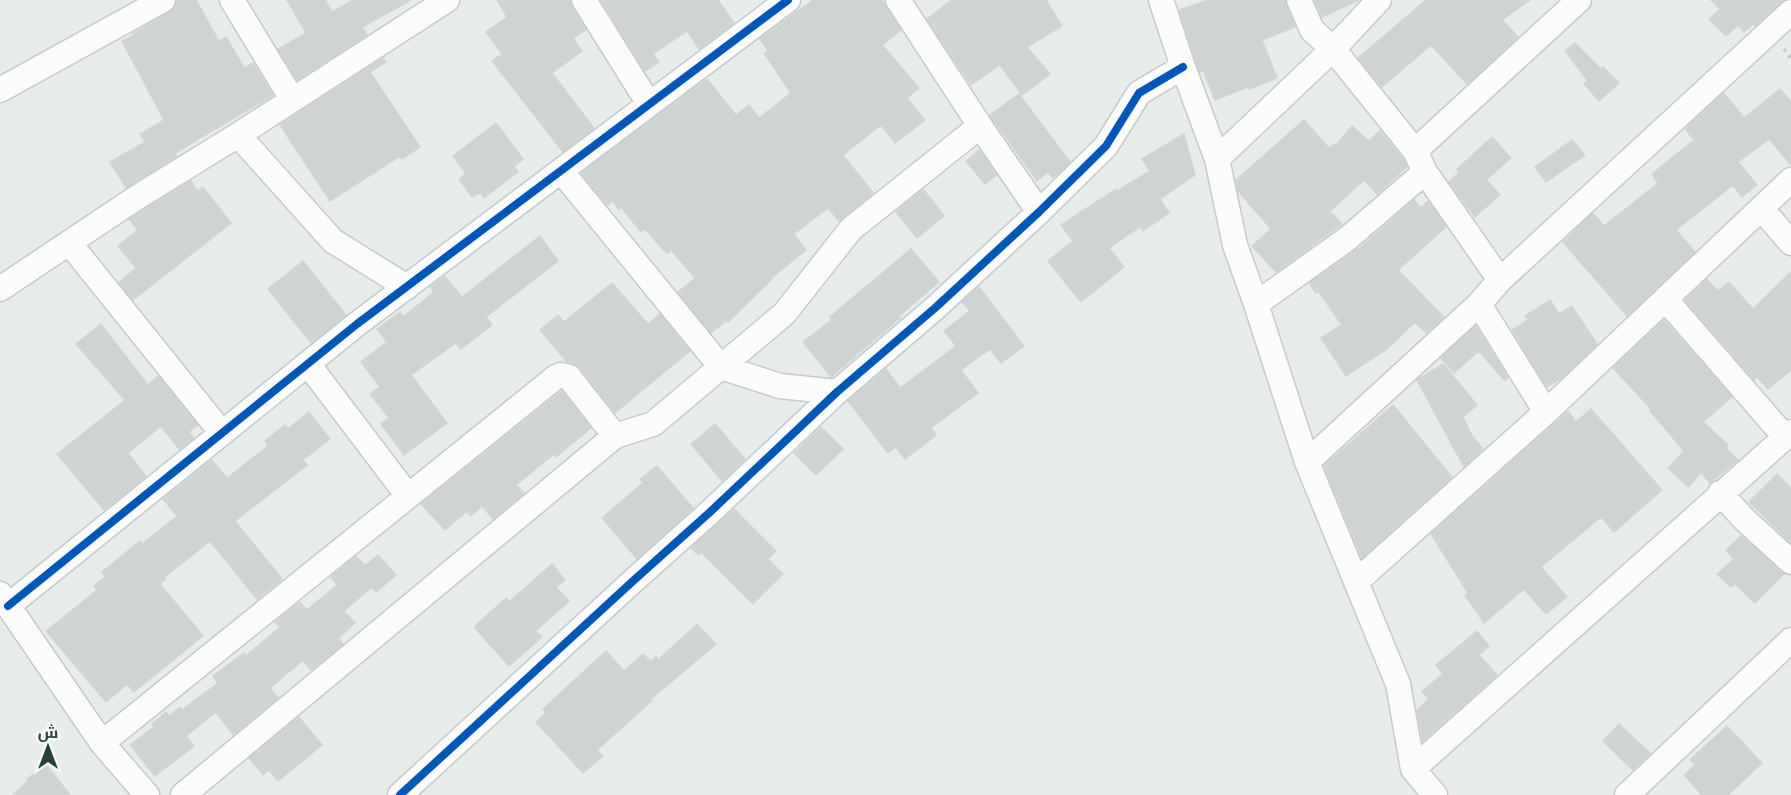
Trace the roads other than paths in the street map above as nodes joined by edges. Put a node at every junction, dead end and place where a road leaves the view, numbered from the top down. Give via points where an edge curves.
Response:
1 (163, 0) edge
2 (232, 0) edge
3 (447, 0) edge
4 (584, 0) edge
5 (788, 0) edge
6 (898, 0) edge
7 (1161, 0) edge
8 (1299, 0) edge
9 (1379, 0) edge
10 (1578, 0) edge
11 (1791, 12) edge
12 (1332, 49) junction
13 (1183, 67) junction
14 (2, 83) edge
15 (292, 99) junction
16 (649, 104) junction
17 (980, 126) junction
18 (238, 135) junction
19 (1218, 159) junction
20 (1420, 162) junction
21 (562, 172) junction
22 (1791, 180) edge
23 (1761, 208) junction
24 (1039, 212) junction
25 (1791, 243) edge
26 (70, 244) junction
27 (1500, 280) junction
28 (407, 287) junction
29 (0, 289) edge
30 (1666, 300) junction
31 (1256, 304) junction
32 (1479, 304) junction
33 (308, 364) junction
34 (721, 367) junction
35 (837, 392) junction
36 (1546, 412) junction
37 (222, 433) junction
38 (1788, 434) edge
39 (615, 436) junction
40 (1307, 462) junction
41 (1720, 493) junction
42 (408, 496) junction
43 (1791, 562) edge
44 (1356, 582) junction
45 (4, 600) edge
46 (1791, 640) edge
47 (102, 743) junction
48 (1413, 770) junction
49 (147, 795) edge
50 (183, 795) edge
51 (400, 795) edge
52 (1435, 795) edge
53 (1627, 795) edge

1 - 14 street
2 - 15 street
3 - 15 street
4 - 16 street
5 - 16 street
6 - 17 street
7 - 13 street
8 - 12 street via 1312,30
9 - 12 street
10 - 20 street
11 - 27 street
12 - 19 street
12 - 20 street
13 - 19 street
13 - 24 street via 1139,93 1106,146
15 - 18 street
16 - 21 street
17 - 24 street
17 - 34 street via 851,229 784,314
18 - 26 street
18 - 28 street via 333,241
19 - 31 street via 1235,245
20 - 27 street
20 - 31 street via 1347,239
21 - 28 street
21 - 34 street
22 - 23 street
23 - 25 street
23 - 30 street
24 - 35 street
26 - 29 street
26 - 37 street
27 - 32 street
28 - 33 street
30 - 36 street
30 - 38 street
31 - 40 street
32 - 36 street
32 - 40 street
33 - 37 street
33 - 42 street
34 - 35 street via 780,386
34 - 39 street via 653,424
35 - 51 street
36 - 44 street
37 - 45 street
38 - 41 street
39 - 42 street via 569,376 556,376
39 - 50 street
40 - 44 street
41 - 43 street
41 - 48 street
42 - 47 street
44 - 48 street via 1398,684
45 - 47 street
46 - 53 street
47 - 49 street
48 - 52 street

